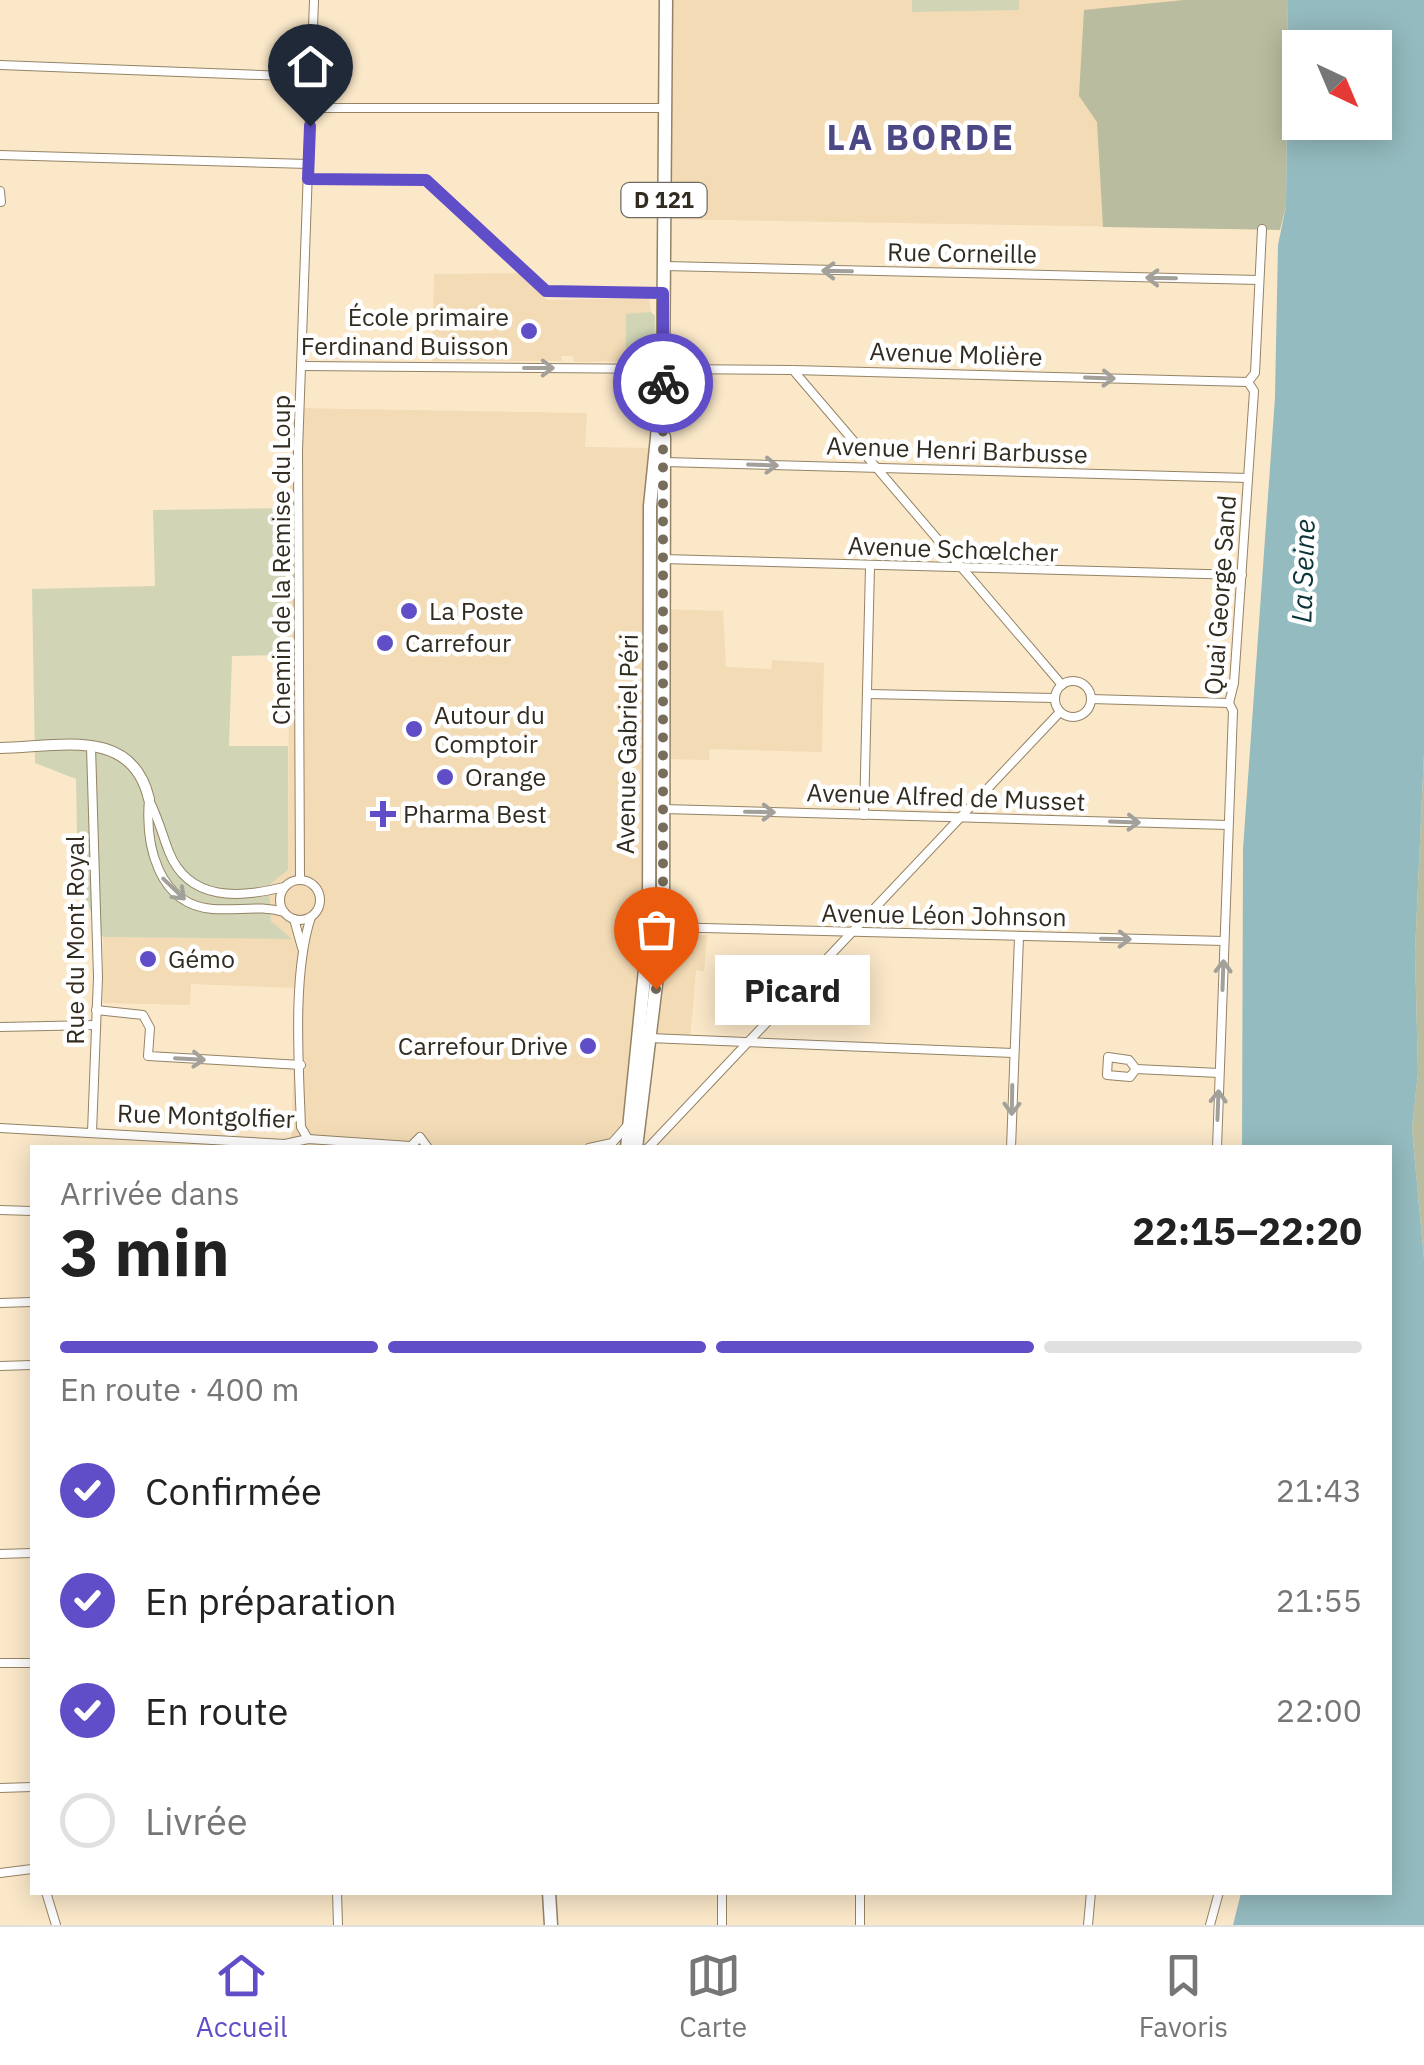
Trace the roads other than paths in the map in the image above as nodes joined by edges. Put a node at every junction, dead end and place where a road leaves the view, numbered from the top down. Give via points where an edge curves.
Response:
1 (314, 0) edge
2 (666, 0) edge
3 (0, 65) edge
4 (311, 78) junction
5 (310, 108) junction
6 (665, 108) junction
7 (0, 155) edge
8 (309, 164) junction
9 (308, 179) junction
10 (0, 191) edge
11 (1, 202) edge
12 (1262, 230) dead end
13 (664, 266) junction
14 (1259, 280) junction
15 (663, 293) junction
16 (302, 366) junction
17 (664, 368) junction
18 (793, 370) junction
19 (1248, 382) junction
20 (662, 400) junction
21 (665, 462) junction
22 (877, 468) junction
23 (1248, 478) junction
24 (663, 558) junction
25 (870, 567) junction
26 (962, 570) junction
27 (1242, 576) junction
28 (1062, 685) junction
29 (868, 694) junction
30 (1055, 698) junction
31 (1091, 699) junction
32 (1229, 703) junction
33 (1060, 712) junction
34 (91, 746) junction
35 (0, 748) edge
36 (149, 799) junction
37 (663, 809) junction
38 (864, 814) junction
39 (958, 819) junction
40 (1228, 825) junction
41 (300, 880) junction
42 (284, 888) junction
43 (284, 912) junction
44 (312, 917) junction
45 (294, 919) junction
46 (663, 927) junction
47 (853, 932) junction
48 (1018, 937) junction
49 (1224, 941) junction
50 (303, 952) junction
51 (96, 1010) junction
52 (96, 1025) junction
53 (0, 1027) edge
54 (649, 1038) junction
55 (749, 1044) junction
56 (1013, 1054) junction
57 (301, 1065) junction
58 (1136, 1069) dead end
59 (1219, 1073) junction
60 (626, 1126) junction
61 (0, 1128) edge
62 (92, 1132) junction
63 (308, 1139) junction
64 (658, 1144) edge
65 (395, 1145) edge
66 (603, 1145) edge
67 (628, 1145) edge
68 (636, 1145) edge
69 (1011, 1145) edge
70 (1217, 1145) edge
71 (0, 1210) edge
72 (30, 1211) edge
73 (0, 1302) edge
74 (30, 1302) edge
75 (30, 1365) edge
76 (0, 1366) edge
77 (0, 1554) edge
78 (30, 1554) edge
79 (0, 1663) edge
80 (30, 1663) edge
81 (30, 1787) edge
82 (0, 1788) edge
83 (30, 1869) edge
84 (0, 1873) edge
85 (47, 1895) edge
86 (337, 1895) edge
87 (550, 1895) edge
88 (722, 1895) edge
89 (860, 1895) edge
90 (1092, 1895) edge
91 (1218, 1895) edge
92 (56, 1925) edge
93 (338, 1925) edge
94 (551, 1925) edge
95 (722, 1925) edge
96 (860, 1925) edge
97 (1088, 1925) edge
98 (1210, 1925) edge

1 - 4 street, Chemin de la Remise du Loup
2 - 6 main road, Avenue Gabriel Péri / D 121
3 - 4 street
4 - 5 street, Chemin de la Remise du Loup
5 - 6 street
5 - 8 street, Chemin de la Remise du Loup
6 - 13 main road, Avenue Gabriel Péri / D 121
7 - 8 street
8 - 9 street, Chemin de la Remise du Loup
9 - 15 street via 426,180 546,291
9 - 16 street, Chemin de la Remise du Loup
10 - 11 street
12 - 14 street, Quai George Sand
14 -> 13 street, Rue Corneille
13 - 15 main road, Avenue Gabriel Péri / D 121
14 - 19 street, Quai George Sand via 1255,372
15 - 17 main road, Avenue Gabriel Péri / D 121
16 -> 17 street, Avenue Molière
16 - 41 street, Chemin de la Remise du Loup
17 - 18 street, Avenue Molière
17 - 20 main road, Avenue Gabriel Péri / D 121
18 -> 19 street, Avenue Molière
18 - 22 street
19 - 23 street, Quai George Sand via 1254,391
20 - 21 main road, Avenue Gabriel Péri / D 121
20 - 60 main road, Avenue Gabriel Péri / D 121 via 650,506 649,930
21 -> 22 street, Avenue Henri Barbusse
21 - 24 main road, Avenue Gabriel Péri / D 121
22 - 23 street, Avenue Henri Barbusse
22 - 26 street
23 - 27 street, Quai George Sand
24 - 25 street, Avenue Schœlcher
24 - 37 main road, Avenue Gabriel Péri / D 121
25 - 26 street, Avenue Schœlcher
25 - 29 street
26 - 27 street, Avenue Schœlcher
26 - 28 street
27 - 32 street, Quai George Sand
28 - 30 street
28 - 31 street via 1082,684
29 - 30 street
29 - 38 street
30 - 33 street
31 - 32 street
31 - 33 street via 1079,716
32 - 40 street, Quai George Sand
33 - 39 street
34 - 35 street
34 - 36 street via 127,757 140,771
34 - 51 street, Rue du Mont Royal
36 - 42 street via 174,864 196,887 220,894
36 -> 43 street via 152,853 178,896 206,908
37 -> 38 street, Avenue Alfred de Musset
37 - 46 main road, Avenue Gabriel Péri / D 121
38 - 39 street, Avenue Alfred de Musset
39 -> 40 street, Avenue Alfred de Musset
39 - 47 street
40 - 49 street, Quai George Sand
41 - 42 street
41 - 44 street via 320,894
42 - 43 street
43 - 45 street
44 - 45 street
44 - 50 street
45 - 50 street
46 - 47 street, Avenue Léon Johnson
46 - 54 main road, Avenue Gabriel Péri / D 121
47 - 48 street, Avenue Léon Johnson
47 - 55 street
48 -> 49 street, Avenue Léon Johnson
48 - 56 street
59 -> 49 street, Quai George Sand
50 - 57 street
51 - 52 street, Rue du Mont Royal
51 -> 57 street via 143,1015 150,1028 148,1056
52 - 53 street
52 - 62 street, Rue du Mont Royal
54 - 55 street
54 - 68 main road, Avenue Gabriel Péri / D 121
55 - 56 street
55 - 64 street
56 -> 69 street
57 - 63 street via 301,1127
58 - 59 street
70 -> 59 street, Quai George Sand
60 - 66 street
60 - 67 main road, Avenue Gabriel Péri / D 121
61 - 62 street, Rue Montgolfier
62 - 63 street, Rue Montgolfier via 284,1144
63 - 65 street, Rue Montgolfier
71 - 72 street
73 - 74 street
75 - 76 street
77 - 78 street
79 - 80 street
81 - 82 street
83 - 84 street
85 - 92 street
86 - 93 street
87 - 94 main road
88 - 95 street
89 - 96 street
90 - 97 street
91 - 98 street

